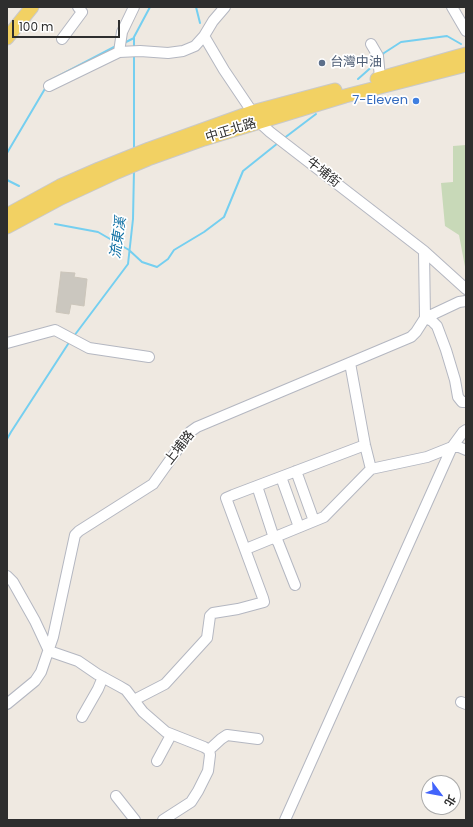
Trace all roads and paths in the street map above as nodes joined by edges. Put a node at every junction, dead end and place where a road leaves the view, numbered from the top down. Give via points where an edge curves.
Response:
1 (32, 7) edge
2 (78, 7) edge
3 (134, 7) edge
4 (225, 7) edge
5 (452, 7) edge
6 (466, 31) edge
7 (204, 36) junction
8 (7, 37) edge
9 (62, 39) dead end
10 (372, 44) dead end
11 (119, 52) junction
12 (465, 58) edge
13 (380, 78) junction
14 (49, 86) dead end
15 (255, 117) junction
16 (148, 154) junction
17 (7, 215) edge
18 (7, 227) edge
19 (424, 251) junction
20 (466, 289) edge
21 (466, 301) edge
22 (425, 318) junction
23 (7, 343) edge
24 (149, 358) dead end
25 (350, 363) junction
26 (466, 402) edge
27 (466, 430) edge
28 (365, 445) junction
29 (452, 447) junction
30 (466, 450) edge
31 (371, 469) junction
32 (296, 471) junction
33 (281, 477) junction
34 (257, 486) junction
35 (314, 521) junction
36 (299, 527) junction
37 (274, 538) junction
38 (246, 550) junction
39 (7, 576) edge
40 (295, 585) dead end
41 (49, 651) junction
42 (103, 677) junction
43 (134, 700) junction
44 (7, 704) edge
45 (82, 717) dead end
46 (171, 735) junction
47 (258, 739) dead end
48 (209, 750) junction
49 (158, 761) dead end
50 (116, 796) dead end
51 (135, 820) edge
52 (163, 820) edge
53 (285, 820) edge

1 - 8 main road
2 - 9 street via 82,12
3 - 11 street via 122,32
4 - 7 street via 213,20
5 - 6 street
7 - 11 street via 195,46 183,51
7 - 15 street, 牛埔街
10 - 13 street via 378,56
11 - 14 street
12 - 13 main road, 中正北路
12 - 15 main road, 中正北路 via 345,96
13 - 15 main road, 中正北路
15 - 16 main road, 中正北路
15 - 19 street, 牛埔街
16 - 17 main road, 中正北路 via 121,159 60,186
16 - 18 main road, 中正北路
19 - 20 street, 牛埔街
19 - 22 street
21 - 22 street, 上埔路
22 - 25 street, 上埔路 via 410,337
22 - 26 street via 437,326 458,397 462,402
23 - 24 street via 55,330 89,348
25 - 28 street
25 - 41 street, 上埔路 via 197,427 190,432 153,484 79,531
27 - 29 street
28 - 31 street
28 - 32 street
29 - 30 street
29 - 31 street via 427,457
29 - 53 street
31 - 35 street via 324,517
32 - 33 street
32 - 35 street
33 - 34 street
33 - 36 street
34 - 37 street
34 - 38 street via 226,498
35 - 36 street
36 - 37 street
37 - 38 street
37 - 40 street via 278,542
38 - 43 street via 264,602 213,613 210,616 207,638 165,684
39 - 41 street via 35,621
41 - 42 street via 78,661
41 - 44 street, 上埔路 via 35,681
42 - 43 street via 126,690
42 - 45 street
43 - 46 street via 143,712
46 - 48 street
46 - 49 street
47 - 48 street via 227,735
48 - 52 street via 208,771 191,802
50 - 51 street

